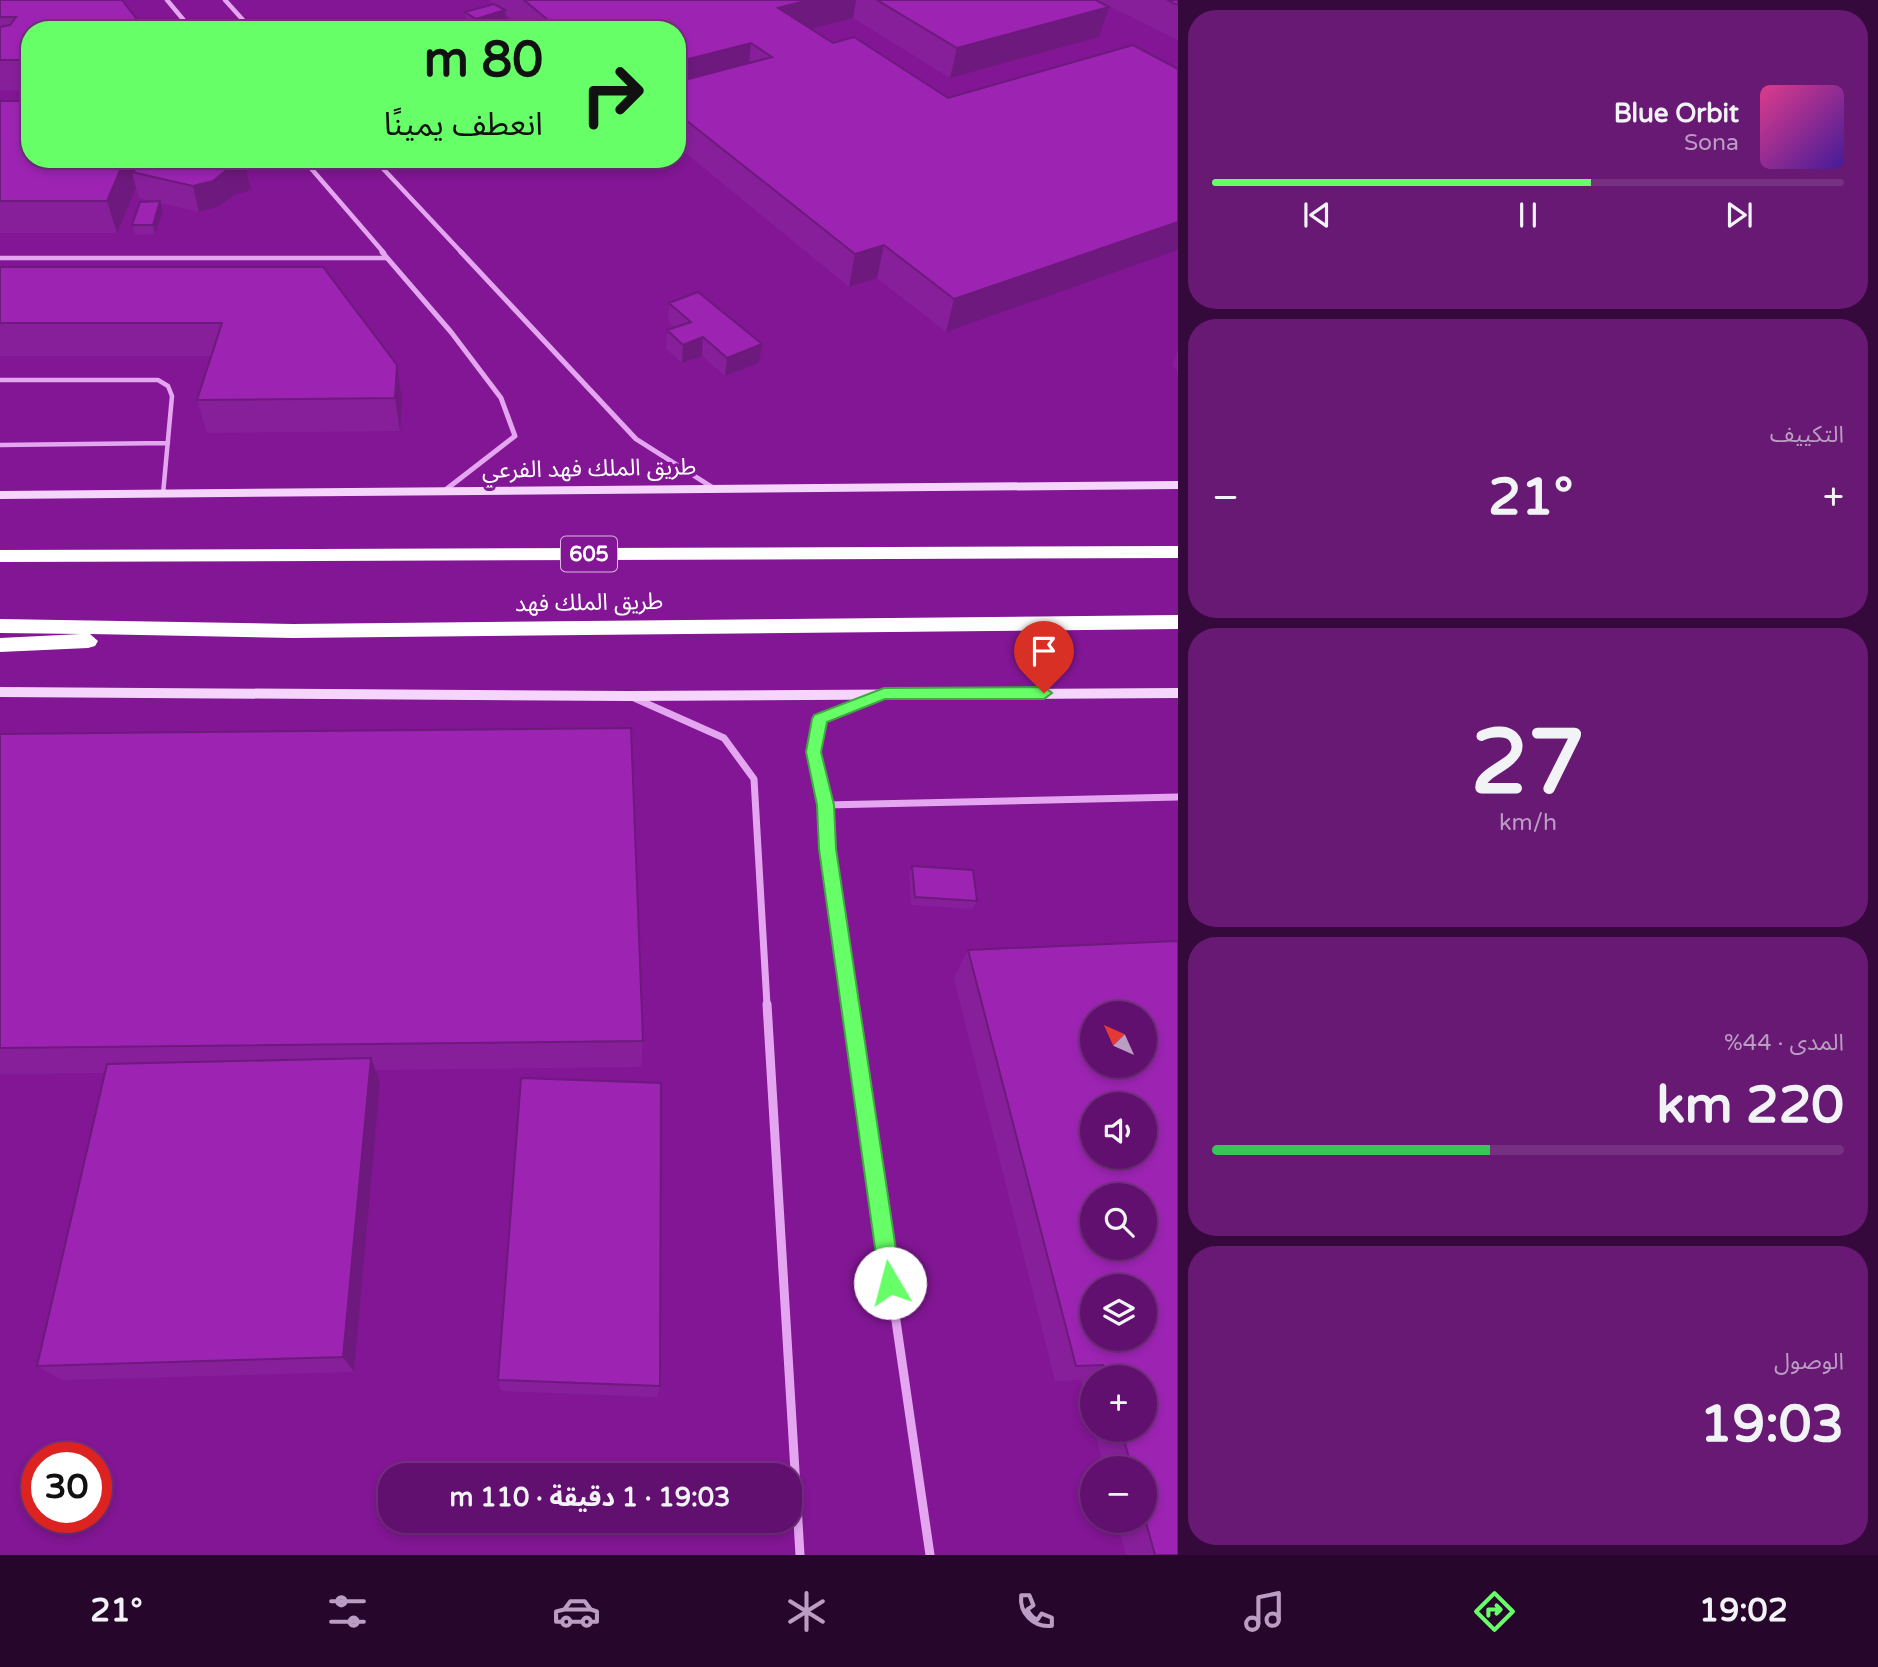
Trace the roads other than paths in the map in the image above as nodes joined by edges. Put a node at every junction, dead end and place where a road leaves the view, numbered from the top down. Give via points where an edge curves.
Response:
1 (167, 0) edge
2 (225, 0) edge
3 (184, 21) edge
4 (245, 21) edge
5 (311, 168) edge
6 (382, 168) edge
7 (0, 258) edge
8 (387, 258) junction
9 (0, 380) edge
10 (168, 443) junction
11 (0, 445) edge
12 (1178, 485) edge
13 (716, 489) junction
14 (443, 492) junction
15 (163, 494) junction
16 (0, 495) edge
17 (0, 549) edge
18 (1178, 552) edge
19 (0, 556) edge
20 (102, 556) junction
21 (1178, 622) edge
22 (0, 626) edge
23 (293, 631) junction
24 (0, 645) edge
25 (0, 692) edge
26 (884, 693) junction
27 (1178, 693) edge
28 (628, 696) junction
29 (1178, 797) edge
30 (825, 805) junction
31 (800, 1555) edge
32 (930, 1555) edge

1 - 3 street
2 - 4 street
5 - 8 street
6 - 13 street via 636,439
7 - 8 lane
8 - 14 street via 501,398 515,436
9 - 10 lane via 158,380 168,386 172,396
10 - 11 lane
10 - 15 lane
12 - 13 main road, طريق الملك فهد الفرعي
13 - 14 main road, طريق الملك فهد الفرعي
14 - 15 main road, طريق الملك فهد الفرعي
15 - 16 main road, طريق الملك فهد الفرعي
17 - 20 highway
18 - 20 highway, 605
19 - 20 highway, 605
21 - 23 highway, طريق الملك فهد
22 - 23 highway, طريق الملك فهد
23 - 24 highway
25 - 28 main road
26 - 27 main road
26 - 28 main road
26 - 30 street via 820,719 813,752
28 - 31 street via 724,738 754,779
29 - 30 street
30 - 32 street via 827,849

